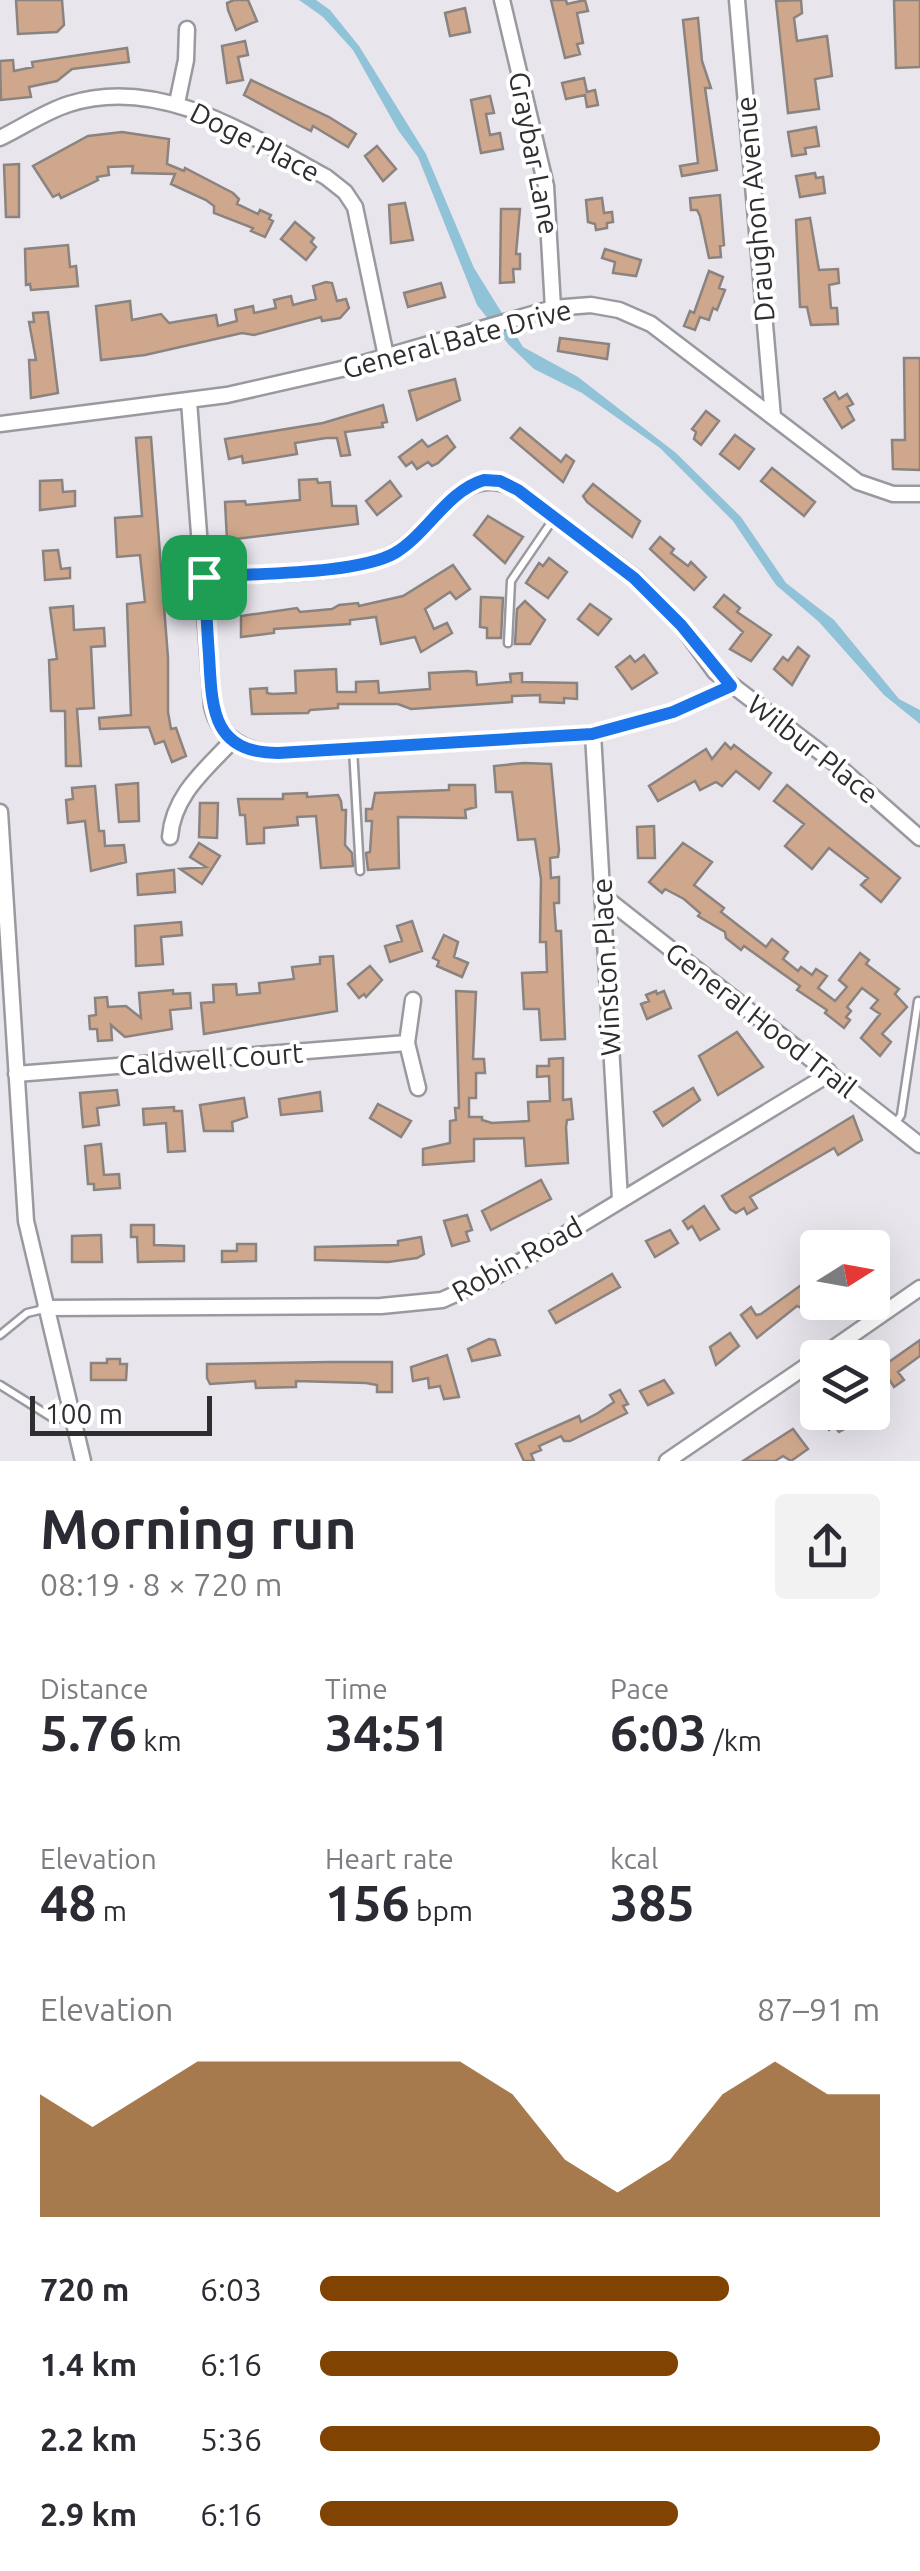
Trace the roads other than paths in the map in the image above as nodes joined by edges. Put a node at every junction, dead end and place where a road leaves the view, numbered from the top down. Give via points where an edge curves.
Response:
1 (502, 0) edge
2 (737, 0) edge
3 (187, 28) dead end
4 (177, 103) junction
5 (0, 138) edge
6 (553, 308) junction
7 (386, 356) junction
8 (189, 402) junction
9 (773, 417) junction
10 (0, 424) edge
11 (920, 494) edge
12 (554, 517) junction
13 (204, 577) junction
14 (508, 643) dead end
15 (731, 686) junction
16 (592, 734) junction
17 (233, 740) junction
18 (353, 748) junction
19 (0, 812) edge
20 (170, 837) dead end
21 (920, 838) edge
22 (360, 871) dead end
23 (602, 896) junction
24 (413, 1000) dead end
25 (918, 1001) edge
26 (917, 1028) edge
27 (406, 1043) junction
28 (828, 1071) junction
29 (16, 1074) junction
30 (418, 1088) dead end
31 (894, 1126) junction
32 (920, 1146) edge
33 (620, 1200) junction
34 (920, 1288) edge
35 (45, 1308) junction
36 (0, 1335) edge
37 (844, 1340) edge
38 (800, 1370) edge
39 (0, 1385) edge
40 (72, 1420) junction
41 (83, 1461) edge
42 (667, 1461) edge

1 - 6 street, Graybar Lane via 546,186
2 - 9 street, Draughon Avenue
3 - 4 street
4 - 5 street, Doge Place via 90,98
4 - 7 street, Doge Place via 313,170 352,199
6 - 7 street, General Bate Drive
6 - 9 street, General Bate Drive via 606,306 651,324
7 - 8 street, General Bate Drive
8 - 10 street, General Bate Drive
8 - 13 street
9 - 11 street, General Bate Drive via 858,482 892,494
12 - 13 street, Wilbur Place via 508,485 484,480 461,492 409,543 376,561
12 - 14 lane via 511,580
12 - 15 street, Wilbur Place via 644,587
13 - 17 street via 213,712
15 - 16 street via 673,712
15 - 21 street, Wilbur Place
16 - 18 street
16 - 23 street, Winston Place
17 - 18 street via 265,753
17 - 20 street via 185,792
18 - 22 lane
19 - 29 street
23 - 28 street, General Hood Trail
23 - 33 street, Winston Place
24 - 27 street
25 - 26 lane
26 - 31 lane
27 - 29 street, Caldwell Court
27 - 30 street
28 - 31 street, General Hood Trail
28 - 33 street, Robin Road
29 - 35 street via 24,1206
31 - 32 street, General Hood Trail
33 - 35 street, Robin Road via 481,1284 433,1302
34 - 37 street
35 - 36 lane
35 - 40 street
38 - 42 street
39 - 40 lane via 51,1416
40 - 41 street

